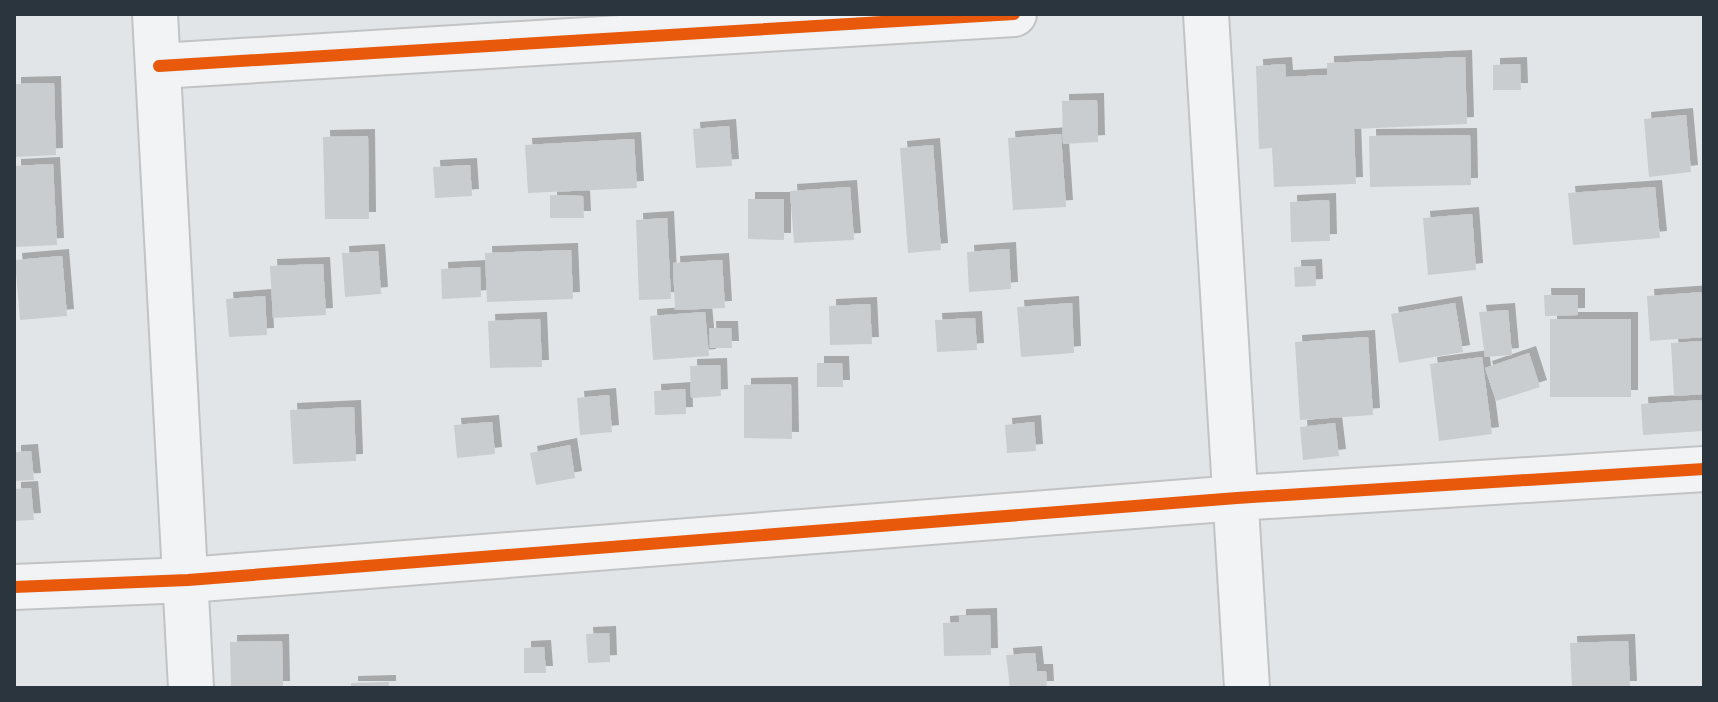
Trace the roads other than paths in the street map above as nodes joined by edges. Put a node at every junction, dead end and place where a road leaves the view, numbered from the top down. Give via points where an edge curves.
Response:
1 (155, 14) edge
2 (1014, 14) edge
3 (1206, 14) edge
4 (159, 66) junction
5 (1704, 469) edge
6 (1237, 498) junction
7 (188, 580) junction
8 (14, 587) edge
9 (191, 688) edge
10 (1247, 688) edge

1 - 4 street
2 - 4 street
3 - 6 street
4 - 7 street
5 - 6 street
6 - 7 street
6 - 10 street
7 - 8 street
7 - 9 street

